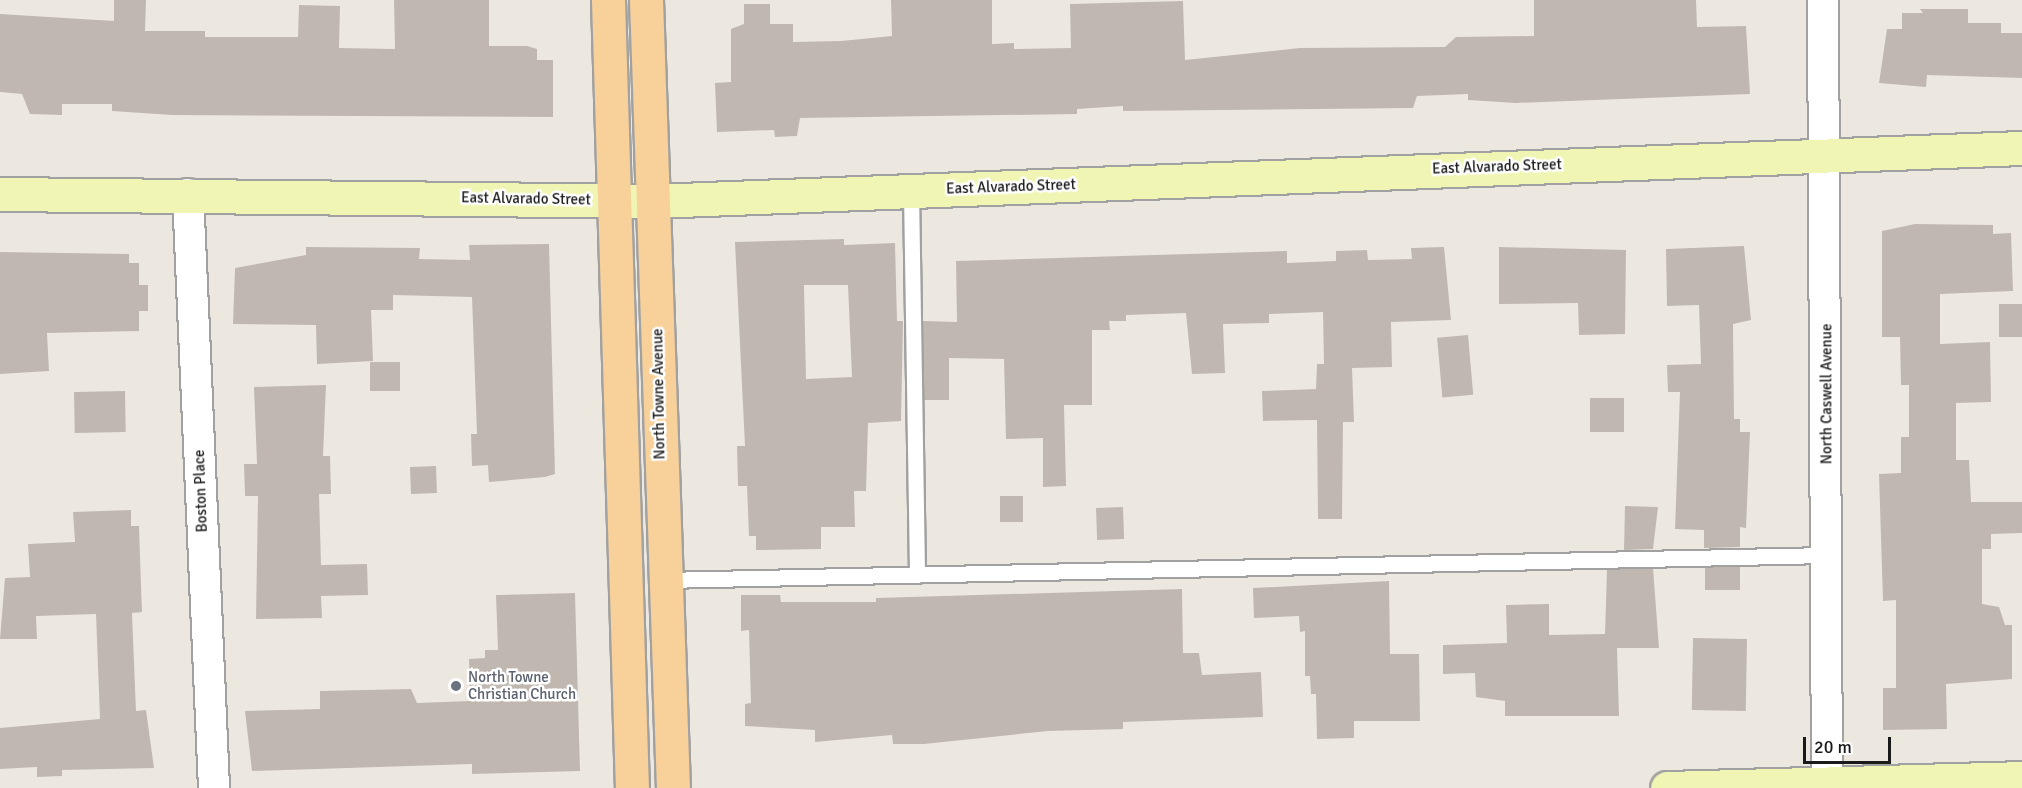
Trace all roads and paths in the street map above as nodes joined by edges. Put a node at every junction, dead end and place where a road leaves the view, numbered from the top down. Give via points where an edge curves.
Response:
1 (608, 0) edge
2 (646, 0) edge
3 (1823, 0) edge
4 (2022, 148) edge
5 (1827, 153) junction
6 (910, 191) junction
7 (0, 194) edge
8 (188, 194) junction
9 (616, 200) junction
10 (654, 201) junction
11 (1827, 555) junction
12 (917, 574) junction
13 (663, 580) junction
14 (2022, 778) edge
15 (1827, 785) edge
16 (214, 788) edge
17 (632, 788) edge
18 (673, 788) edge
19 (1667, 788) edge

1 - 9 main road
2 - 10 main road, North Towne Avenue
3 - 5 street, North Caswell Avenue
4 - 5 street, East Alvarado Street
5 - 6 street, East Alvarado Street
5 - 11 street, North Caswell Avenue
6 - 10 street, East Alvarado Street
6 - 12 lane
7 - 8 street, East Alvarado Street
8 - 9 street, East Alvarado Street
8 - 16 street, Boston Place
9 - 10 street, East Alvarado Street
9 - 17 main road
10 - 13 main road, North Towne Avenue
11 - 12 lane
11 - 15 street, North Caswell Avenue
12 - 13 lane
13 - 18 main road, North Towne Avenue
14 - 15 street
15 - 19 street

